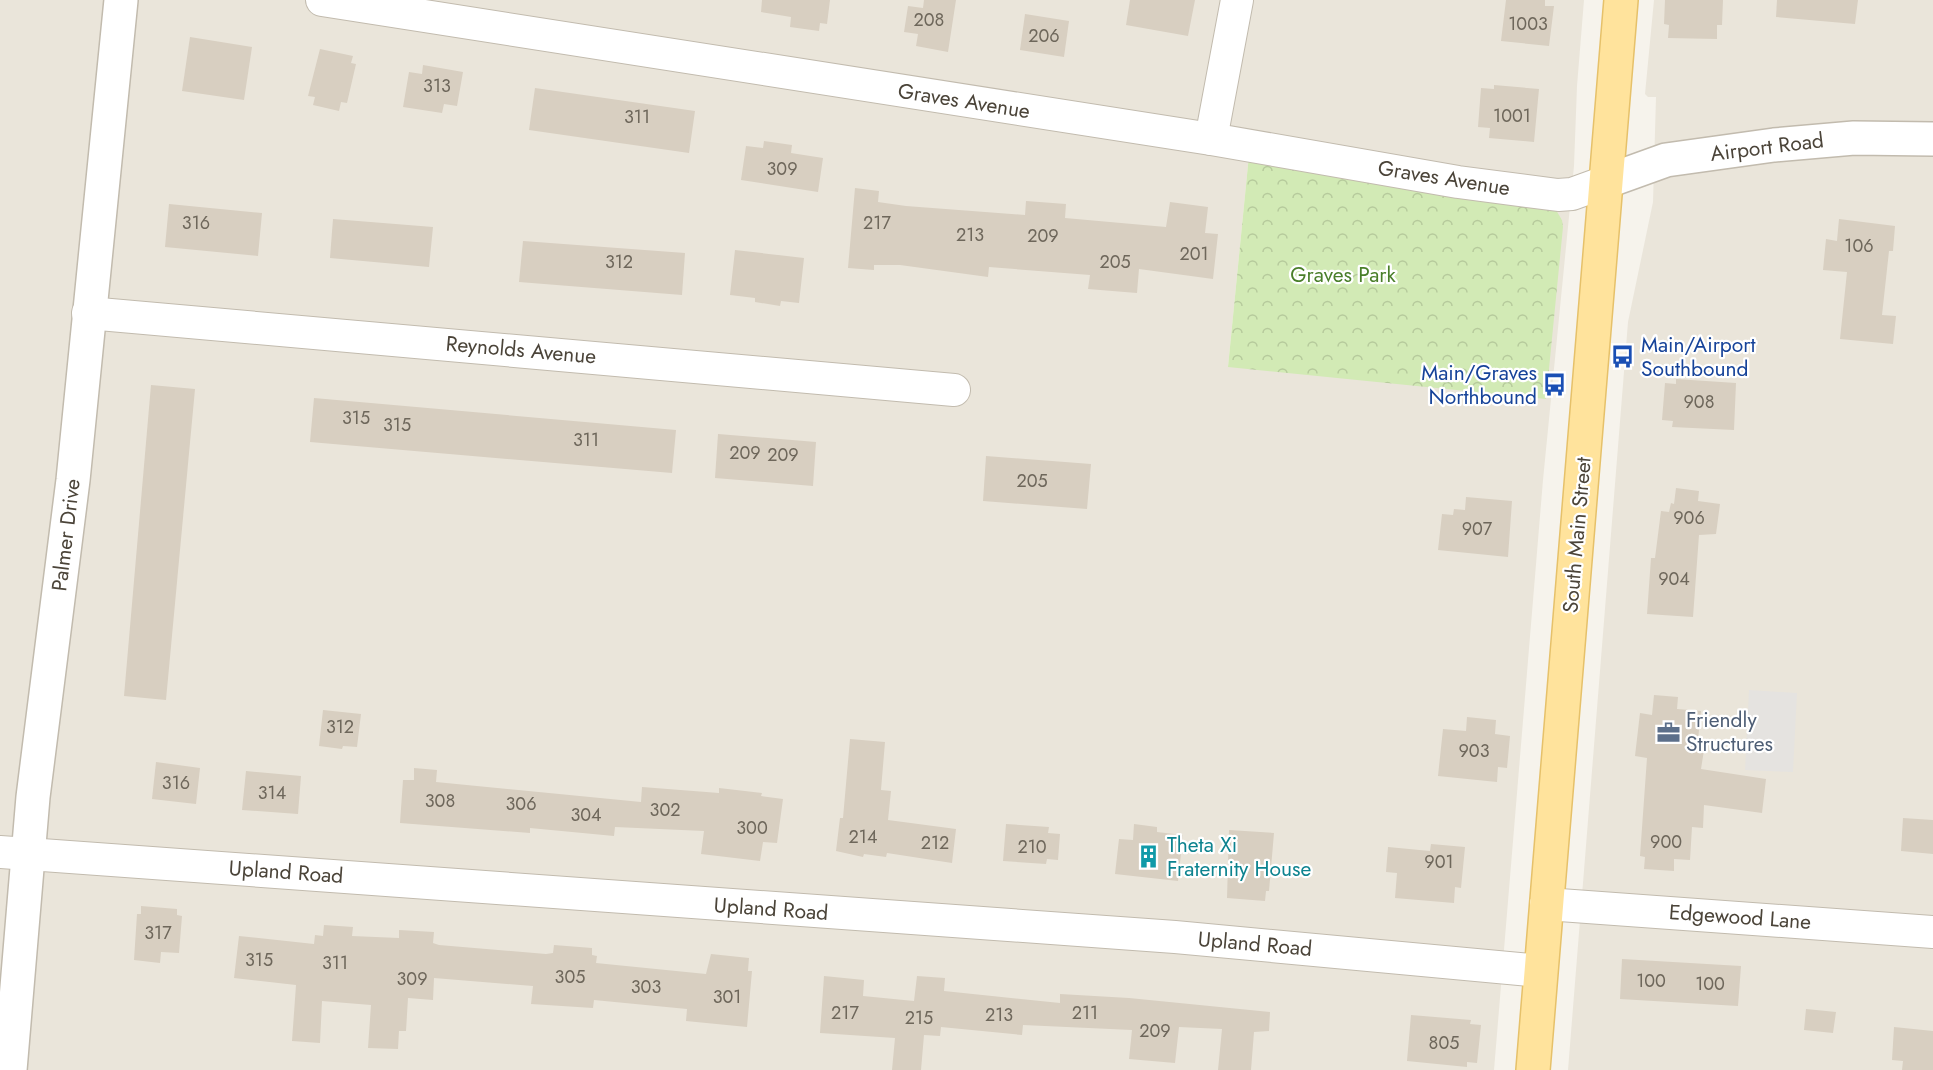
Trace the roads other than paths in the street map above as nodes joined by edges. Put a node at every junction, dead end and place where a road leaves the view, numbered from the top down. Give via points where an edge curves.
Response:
1 (121, 0) edge
2 (322, 0) edge
3 (1238, 0) edge
4 (1621, 0) edge
5 (1212, 139) junction
6 (1933, 139) edge
7 (1605, 182) junction
8 (88, 313) junction
9 (954, 390) dead end
10 (14, 854) edge
11 (1546, 904) junction
12 (1933, 932) edge
13 (1541, 971) junction
14 (10, 1070) edge
15 (1533, 1070) edge

1 - 8 street, Palmer Drive
2 - 5 street, Graves Avenue
3 - 5 street
4 - 7 main road, South Main Street
5 - 7 street, Graves Avenue via 1458,182 1558,195
6 - 7 street, Airport Road via 1854,138 1774,145 1666,160
7 - 11 main road, South Main Street
8 - 9 street, Reynolds Avenue
8 - 10 street, Palmer Drive via 73,480 34,785
10 - 13 street, Upland Road via 1174,937
10 - 14 street, Palmer Drive
11 - 12 street, Edgewood Lane
11 - 13 main road, South Main Street
13 - 15 main road, South Main Street

